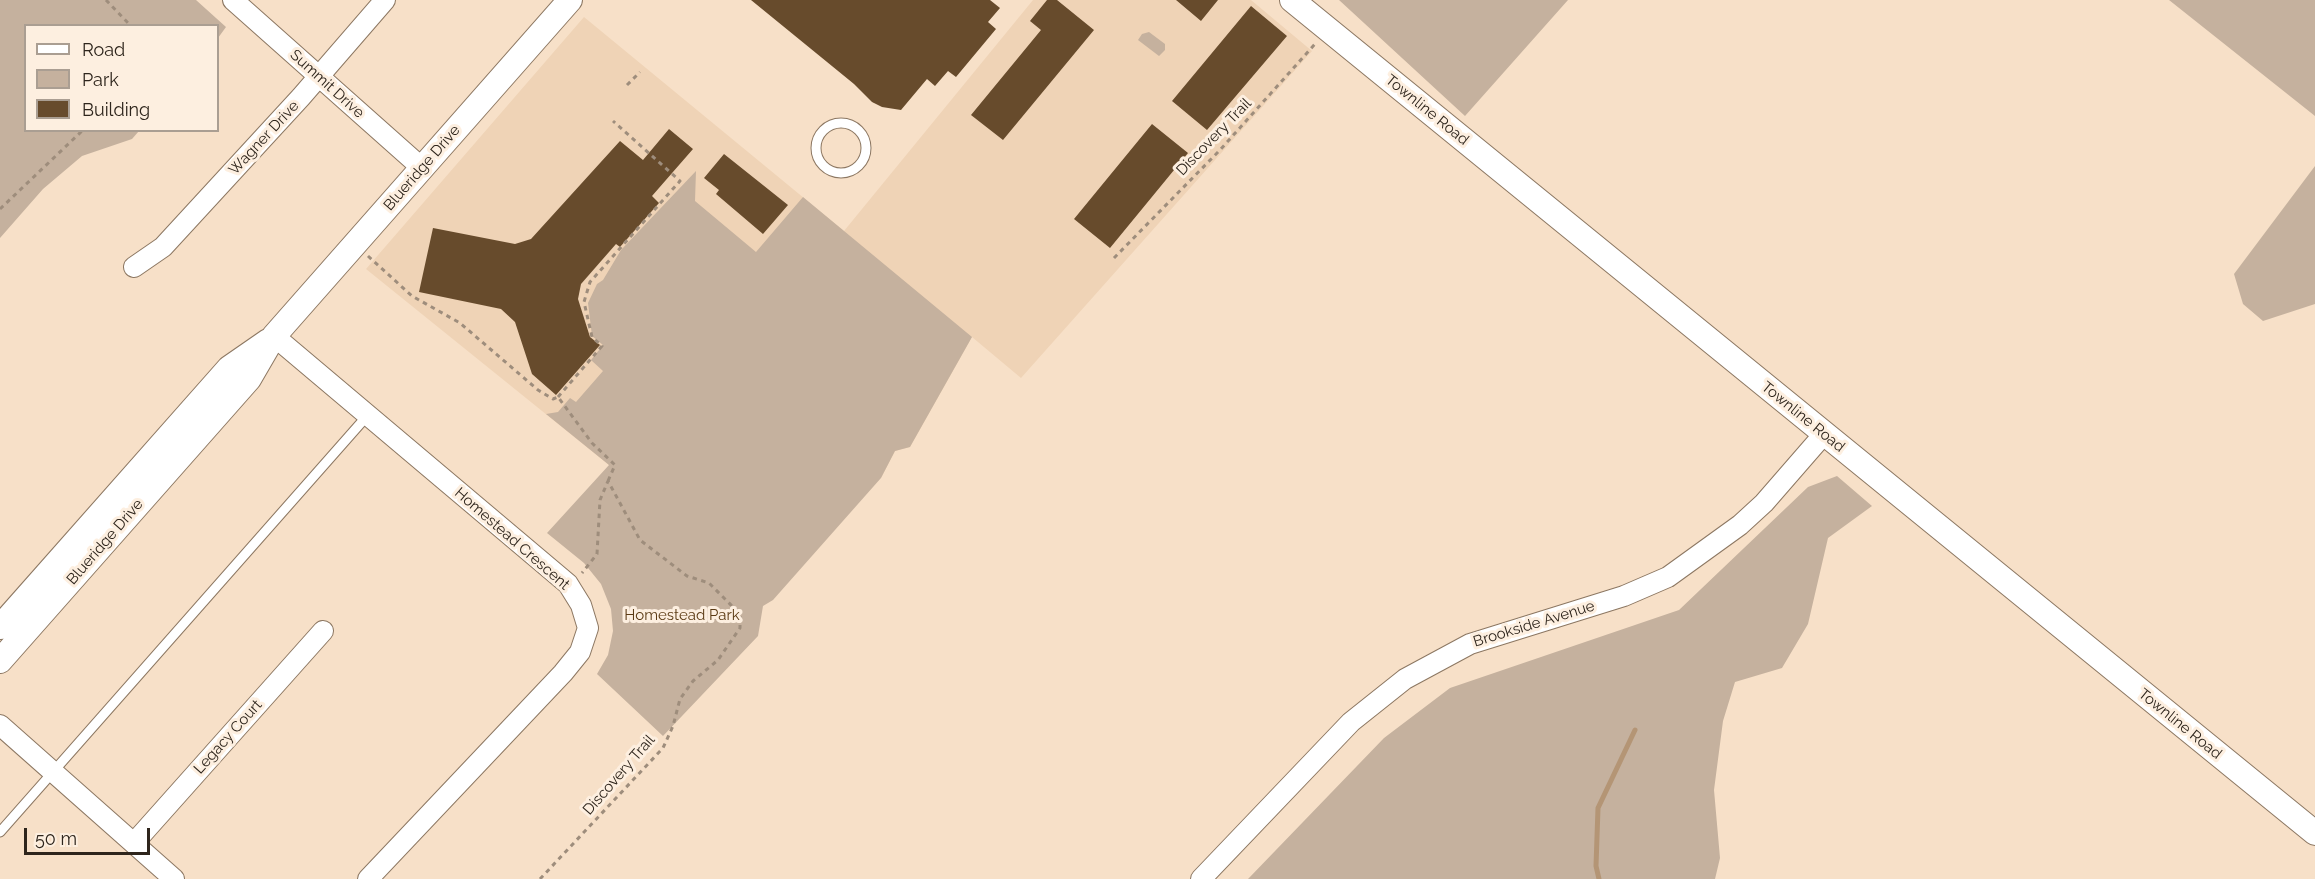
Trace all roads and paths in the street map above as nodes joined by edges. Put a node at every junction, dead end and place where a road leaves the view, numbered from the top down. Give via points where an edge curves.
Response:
1 (106, 0) edge
2 (233, 0) edge
3 (385, 0) edge
4 (570, 0) edge
5 (1292, 0) edge
6 (129, 24) edge
7 (1328, 29) junction
8 (640, 72) dead end
9 (318, 76) junction
10 (627, 85) dead end
11 (613, 121) dead end
12 (81, 132) edge
13 (819, 162) joint
14 (422, 168) junction
15 (0, 209) edge
16 (355, 243) junction
17 (1114, 258) dead end
18 (134, 267) dead end
19 (274, 336) junction
20 (558, 397) junction
21 (367, 416) junction
22 (1824, 434) junction
23 (608, 481) junction
24 (571, 588) junction
25 (0, 627) edge
26 (323, 631) dead end
27 (0, 661) edge
28 (0, 724) edge
29 (53, 772) junction
30 (0, 832) edge
31 (2315, 833) edge
32 (134, 843) junction
33 (174, 879) edge
34 (368, 879) edge
35 (540, 879) edge
36 (1202, 879) edge

1 - 6 path
2 - 9 street, Summit Drive
3 - 9 street, Wagner Drive
4 - 14 street, Blueridge Drive
5 - 7 street, Townline Road
7 - 17 path, Discovery Trail via 1220,150
7 - 22 street, Townline Road
8 - 10 path
9 - 14 street, Summit Drive
9 - 18 street, Wagner Drive via 163,247
11 - 20 path via 680,181 590,282 584,302 591,337 602,346
12 - 15 path
13 - 13 lane via 832,172 856,168 866,146 859,130 844,123 828,126 817,138
14 - 16 street, Blueridge Drive
16 - 19 street, Blueridge Drive
16 - 20 path via 412,296 460,323 538,390 553,399
19 - 21 street, Homestead Crescent
19 - 25 street, Blueridge Drive via 229,368
19 - 27 street, Blueridge Drive via 249,379
20 - 23 path via 592,443 615,465
21 - 24 street, Homestead Crescent
21 - 29 lane
22 - 31 street, Townline Road
22 - 36 street, Brookside Avenue via 1788,479 1748,518 1668,577 1624,596 1470,644 1405,679 1351,723
23 - 24 path via 600,500 597,554
23 - 35 path, Discovery Trail via 640,540 687,576 708,583 731,603 740,614 740,628 718,660 693,681 680,699 663,748
24 - 34 street, Homestead Crescent via 588,628 580,652
26 - 32 street, Legacy Court
28 - 29 street
29 - 30 lane
29 - 32 street
32 - 33 street

